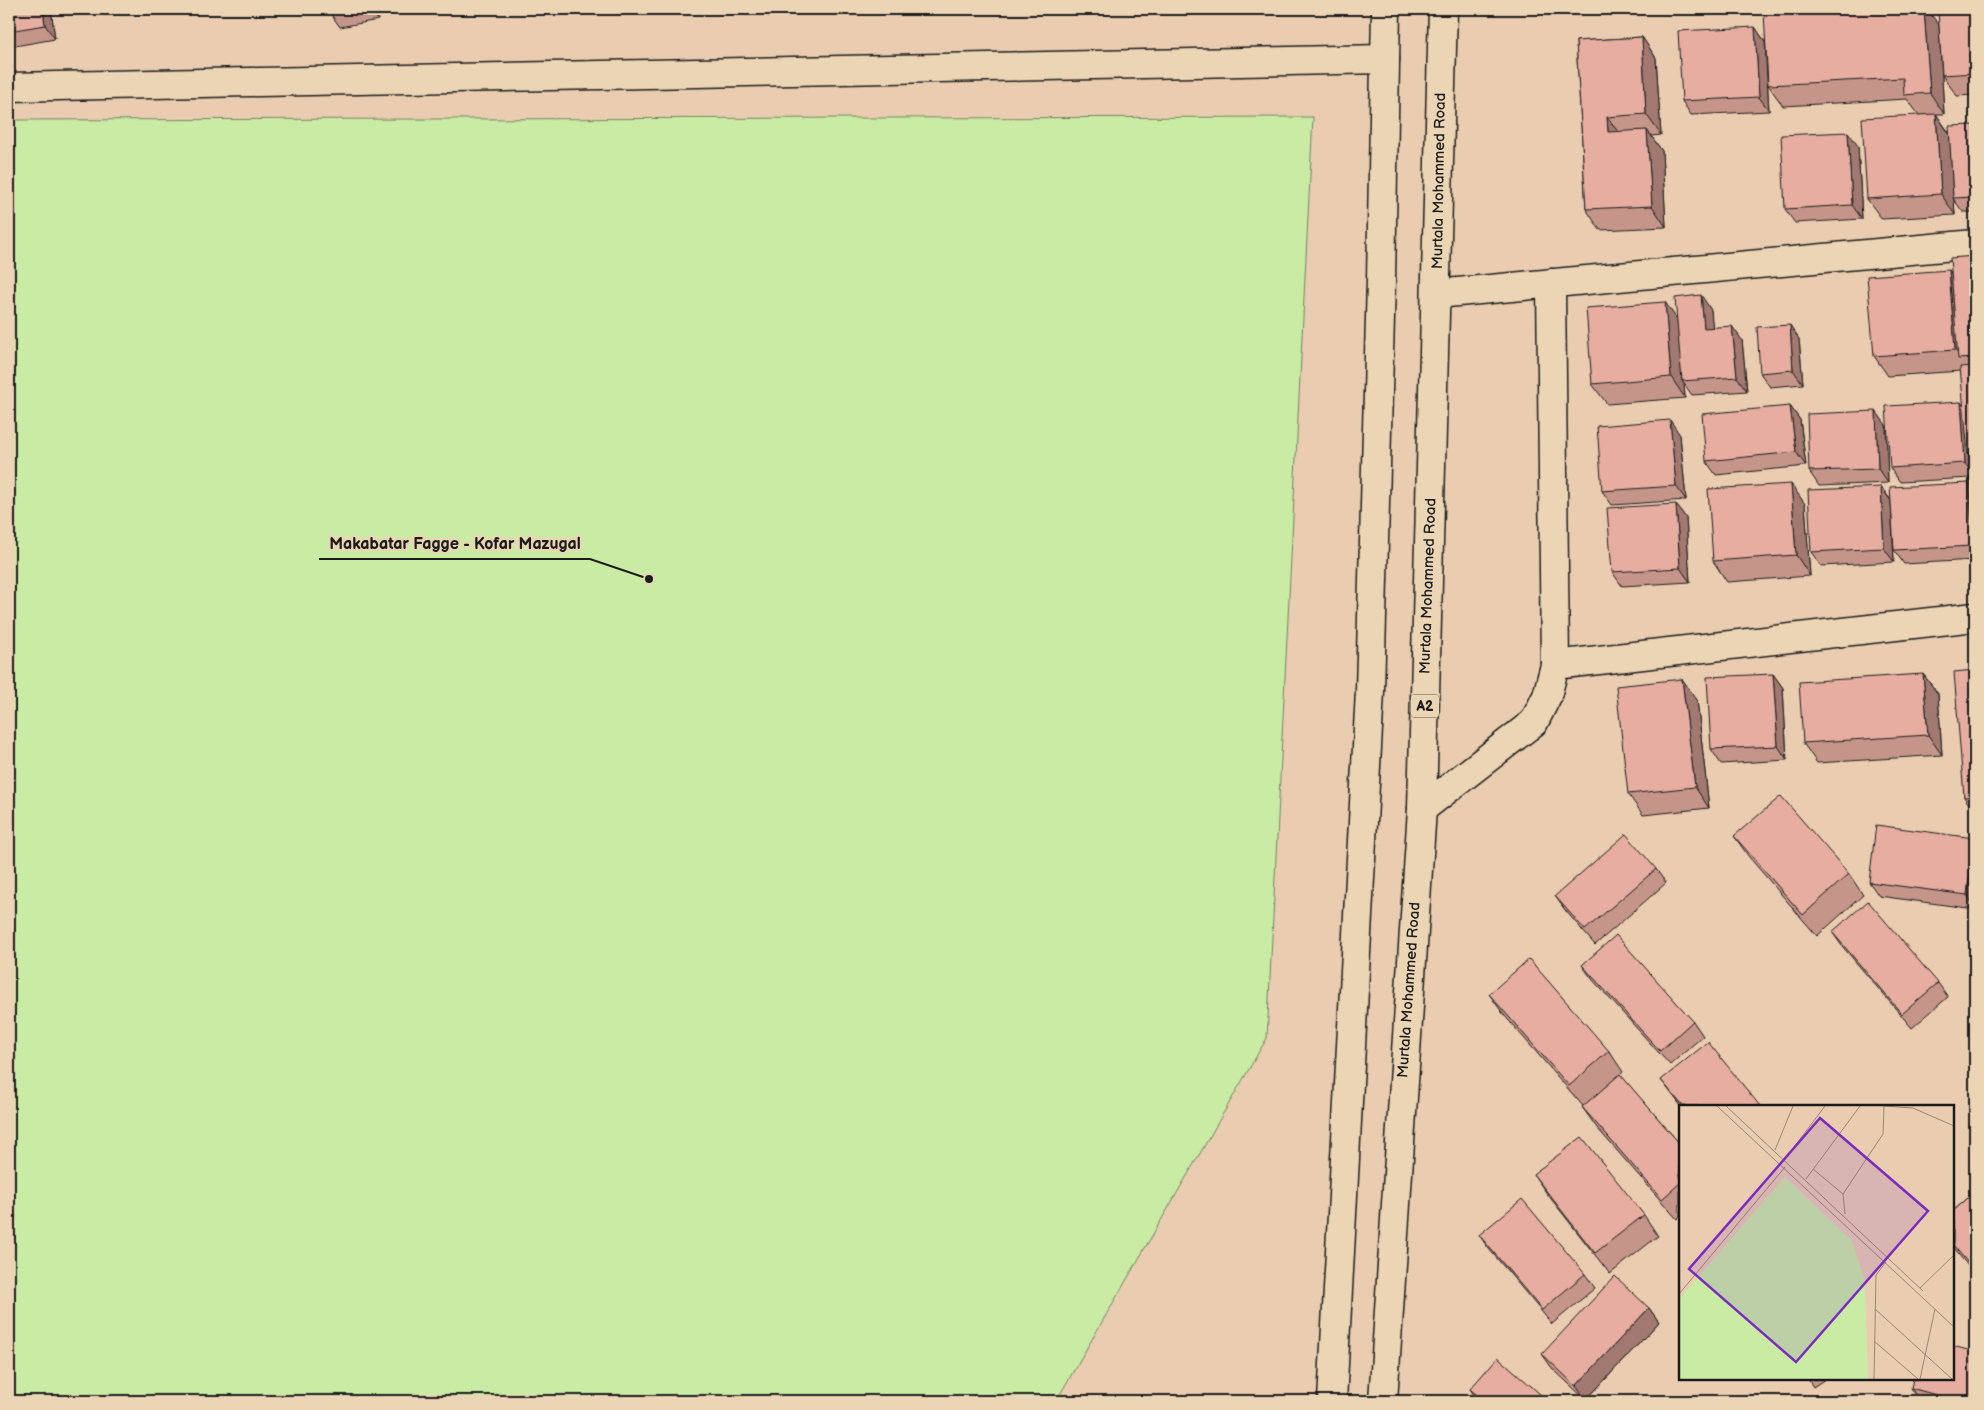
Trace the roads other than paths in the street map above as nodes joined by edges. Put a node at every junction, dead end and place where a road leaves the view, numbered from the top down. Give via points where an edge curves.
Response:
1 (1386, 9) edge
2 (1443, 9) edge
3 (1385, 59) junction
4 (9, 87) edge
5 (1975, 244) edge
6 (1551, 283) junction
7 (1436, 294) junction
8 (1975, 617) edge
9 (1555, 665) junction
10 (1422, 809) junction
11 (1332, 1401) edge
12 (1383, 1401) edge

1 - 3 main road
2 - 7 main road, Murtala Mohammed Road / A2
3 - 4 main road
3 - 11 main road via 1370,691
5 - 6 main road
6 - 7 main road
6 - 9 main road
7 - 10 main road, Murtala Mohammed Road / A2
8 - 9 main road
9 - 10 main road via 1547,696 1534,722
10 - 12 main road, Murtala Mohammed Road / A2

